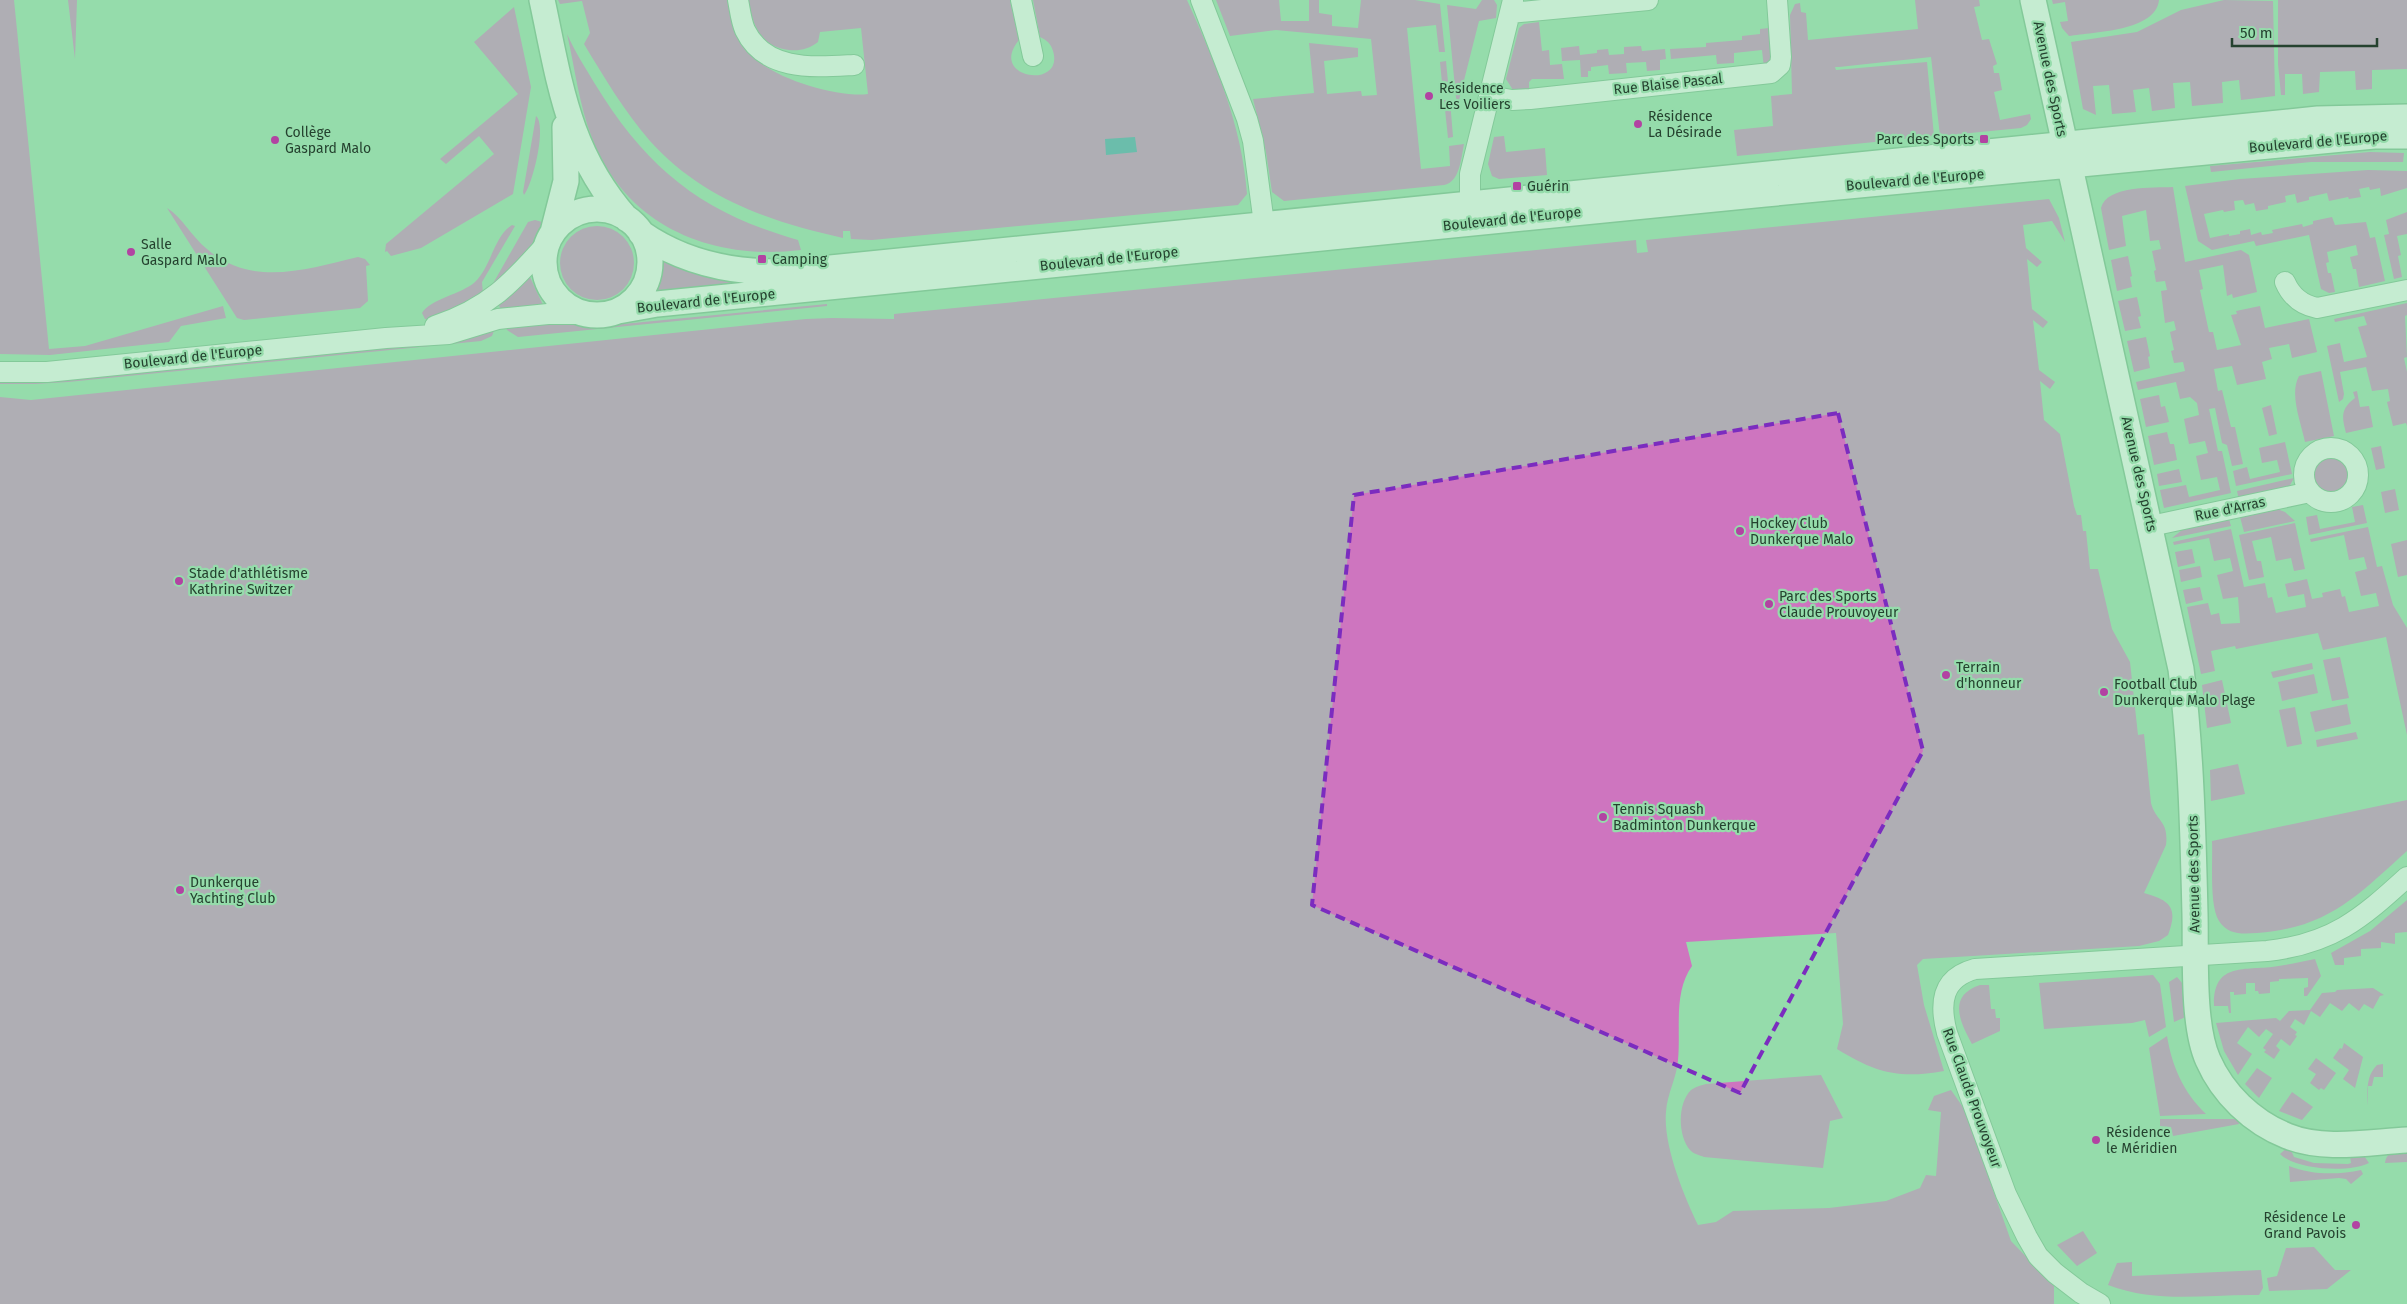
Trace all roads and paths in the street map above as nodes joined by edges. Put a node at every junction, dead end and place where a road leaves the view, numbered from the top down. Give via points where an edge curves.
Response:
1 (542, 0) edge
2 (738, 0) edge
3 (1021, 0) edge
4 (1201, 0) edge
5 (1648, 0) edge
6 (1777, 0) edge
7 (2033, 0) edge
8 (1511, 7) edge
9 (1033, 56) dead end
10 (854, 65) dead end
11 (1489, 96) junction
12 (564, 102) junction
13 (2407, 117) edge
14 (2407, 136) edge
15 (2067, 155) junction
16 (1469, 214) junction
17 (634, 226) junction
18 (1266, 234) junction
19 (550, 237) junction
20 (2285, 282) dead end
21 (2407, 290) edge
22 (618, 311) junction
23 (585, 314) junction
24 (386, 338) junction
25 (0, 372) edge
26 (2310, 492) dead end
27 (2151, 526) junction
28 (2407, 877) edge
29 (2196, 954) junction
30 (2407, 1140) edge
31 (2100, 1304) edge

1 - 12 street
2 - 10 street via 746,31 758,48 774,60 794,66
3 - 9 street
4 - 18 street via 1247,119
5 - 8 street
6 - 11 street, Rue Blaise Pascal via 1781,57 1780,65 1771,72 1530,98
7 - 15 street, Avenue des Sports
8 - 11 street
11 - 16 street via 1470,174
12 - 17 street via 589,167 610,200
12 - 19 street via 567,171 563,198
13 - 15 street, Boulevard de l'Europe via 2318,119
14 - 15 street, Boulevard de l'Europe
15 - 16 street, Boulevard de l'Europe
15 - 27 street, Avenue des Sports
16 - 18 street, Boulevard de l'Europe
17 - 18 street, Boulevard de l'Europe via 661,246 703,263 732,270 776,273
17 - 19 street via 607,210 590,210 569,217
17 - 22 street via 649,253 648,275 639,294
18 - 22 street, Boulevard de l'Europe
19 - 23 street via 544,258 550,289 565,305
19 - 24 street, Boulevard de l'Europe via 508,286 482,305 445,323
20 - 21 street via 2296,298 2317,308
22 - 23 street via 602,315
23 - 24 street, Boulevard de l'Europe via 507,318 449,334
24 - 25 street, Boulevard de l'Europe via 47,372
26 - 27 street, Rue d'Arras
27 - 29 street, Avenue des Sports via 2176,644 2189,731
28 - 29 street, Rue Claude Prouvoyeur via 2359,920 2318,940 2281,949
29 - 30 street, Avenue des Sports via 2203,1048 2218,1079 2244,1110 2269,1128 2310,1142
29 - 31 street, Rue Claude Prouvoyeur via 1982,969 1965,972 1949,985 1943,1008 1947,1033 2006,1194 2038,1256 2055,1274

